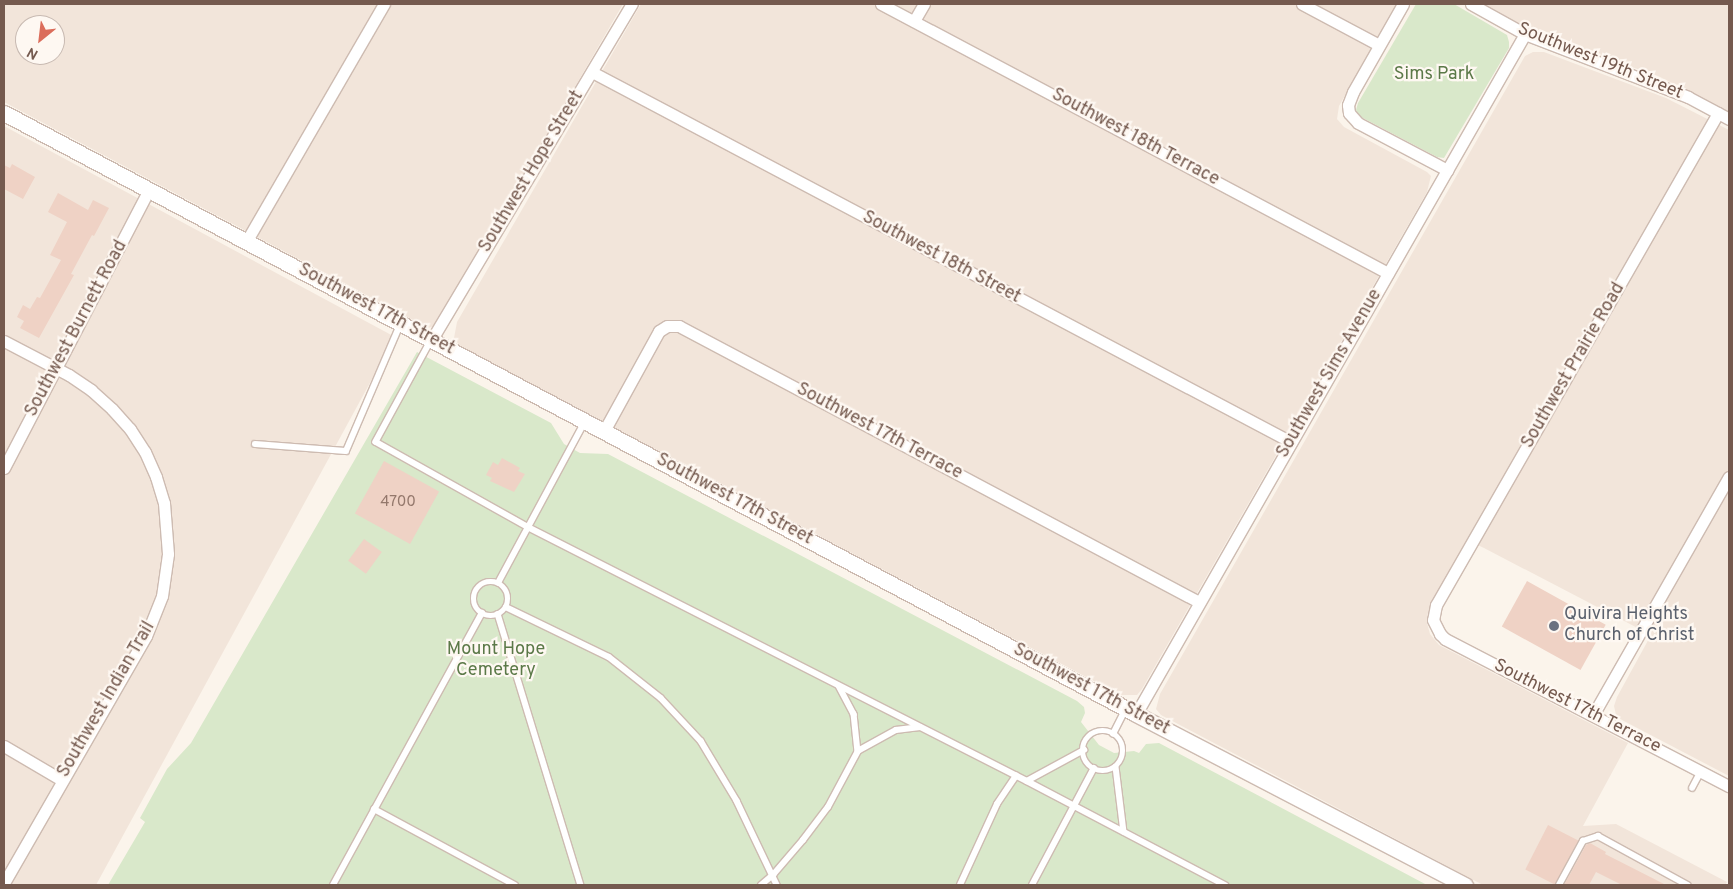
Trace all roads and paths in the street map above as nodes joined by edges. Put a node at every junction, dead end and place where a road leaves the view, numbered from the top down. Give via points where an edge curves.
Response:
1 (384, 4) edge
2 (632, 4) edge
3 (881, 4) edge
4 (924, 4) edge
5 (1302, 4) edge
6 (1403, 4) edge
7 (1472, 4) edge
8 (914, 21) junction
9 (1525, 34) junction
10 (1379, 45) junction
11 (592, 72) junction
12 (4, 113) edge
13 (1718, 113) junction
14 (1729, 119) edge
15 (1447, 170) junction
16 (149, 190) junction
17 (246, 242) junction
18 (1388, 273) junction
19 (401, 323) junction
20 (432, 339) junction
21 (4, 341) edge
22 (56, 369) junction
23 (585, 421) junction
24 (604, 431) junction
25 (1291, 442) junction
26 (255, 444) dead end
27 (4, 468) edge
28 (1729, 477) edge
29 (528, 528) junction
30 (498, 583) junction
31 (1200, 602) junction
32 (506, 607) junction
33 (482, 613) junction
34 (498, 614) junction
35 (1434, 620) joint
36 (839, 686) junction
37 (1131, 711) junction
38 (1592, 715) junction
39 (920, 727) junction
40 (1113, 734) junction
41 (4, 746) edge
42 (1084, 750) junction
43 (858, 752) junction
44 (1116, 767) junction
45 (1094, 768) junction
46 (1701, 771) junction
47 (1016, 776) junction
48 (62, 780) junction
49 (1027, 781) junction
50 (1729, 786) edge
51 (1692, 788) dead end
52 (1075, 806) junction
53 (374, 809) junction
54 (1124, 832) junction
55 (773, 875) junction
56 (4, 883) edge
57 (333, 885) edge
58 (516, 885) edge
59 (581, 885) edge
60 (761, 885) edge
61 (777, 885) edge
62 (960, 885) edge
63 (1032, 885) edge
64 (1225, 885) edge
65 (1465, 885) edge
66 (1559, 885) edge
67 (1688, 885) edge

1 - 17 street
2 - 11 street, Southwest Hope Street
3 - 8 street, Southwest 18th Terrace
4 - 8 street
5 - 10 street
6 - 10 street
7 - 9 street, Southwest 19th Street
8 - 18 street, Southwest 18th Terrace
9 - 13 street, Southwest 19th Street via 1688,97
9 - 15 street, Southwest Sims Avenue
10 - 15 street via 1348,105 1352,118
11 - 20 street, Southwest Hope Street
11 - 25 street, Southwest 18th Street
12 - 16 main road, Southwest 17th Street
13 - 14 street, Southwest 19th Street
13 - 35 street, Southwest Prairie Road via 1436,606
15 - 18 street, Southwest Sims Avenue
16 - 17 main road, Southwest 17th Street
16 - 22 street, Southwest Burnett Road
17 - 19 main road, Southwest 17th Street
18 - 25 street, Southwest Sims Avenue
19 - 20 main road, Southwest 17th Street
19 - 26 lane via 346,451
20 - 23 main road, Southwest 17th Street
20 - 29 lane via 376,442
21 - 22 street, Southwest Indian Trail
22 - 27 street, Southwest Burnett Road
22 - 48 street, Southwest Indian Trail via 107,404 130,429 144,452 164,503 168,554 162,596 146,636
23 - 24 main road, Southwest 17th Street
23 - 29 lane
24 - 31 street, Southwest 17th Terrace via 659,331 667,326 679,326
24 - 37 main road, Southwest 17th Street
25 - 31 street, Southwest Sims Avenue
28 - 38 street
29 - 30 lane
29 - 36 lane
30 - 32 lane via 508,596
30 - 33 lane via 486,582 477,589 475,605
31 - 37 street, Southwest Sims Avenue
32 - 34 lane
32 - 55 lane via 609,657 661,698 701,741 737,802
33 - 34 lane
33 - 53 lane
34 - 59 lane
35 - 38 street, Southwest 17th Terrace via 1445,639
36 - 39 lane
36 - 43 lane via 854,714
37 - 40 lane
37 - 65 main road, Southwest 17th Street
38 - 46 street, Southwest 17th Terrace
39 - 43 lane via 896,730
39 - 47 lane
40 - 42 lane via 1094,734 1085,743
40 - 44 lane via 1122,743 1123,750
41 - 48 street
42 - 45 lane via 1087,762
42 - 49 lane
43 - 55 lane via 828,807
44 - 45 lane via 1104,771
44 - 54 lane
45 - 52 lane
46 - 50 street, Southwest 17th Terrace
46 - 51 lane
47 - 49 lane
47 - 62 lane via 997,804
48 - 56 street, Southwest Indian Trail
49 - 52 lane
52 - 54 lane
52 - 63 lane
53 - 57 lane
53 - 58 lane
54 - 64 lane
55 - 60 lane
55 - 61 lane
66 - 67 lane via 1583,841 1598,836

